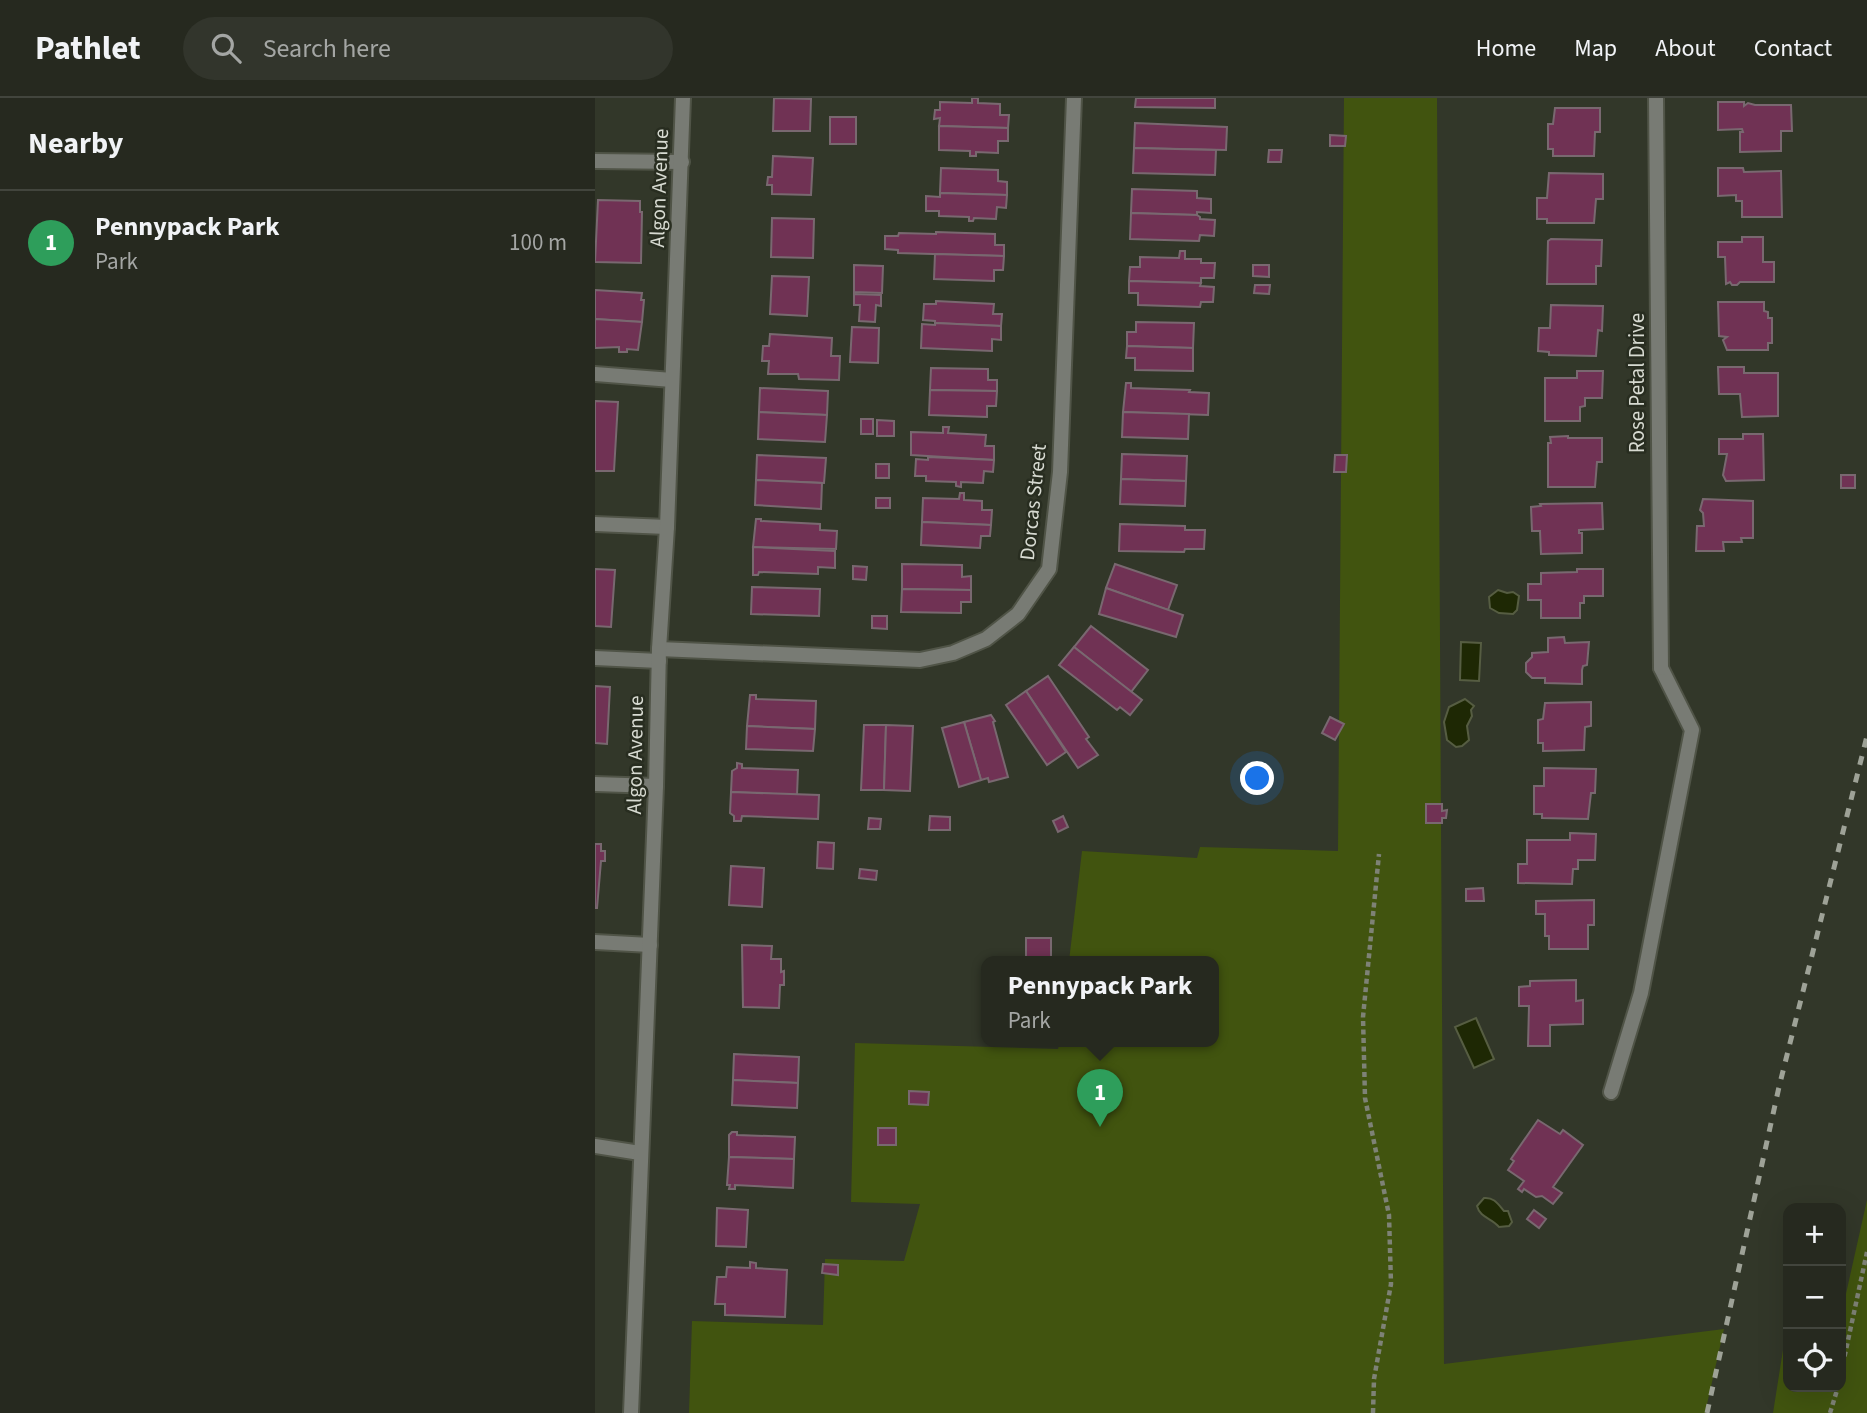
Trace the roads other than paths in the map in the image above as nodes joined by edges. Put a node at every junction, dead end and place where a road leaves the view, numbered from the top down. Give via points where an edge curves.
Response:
1 (683, 98) edge
2 (1074, 98) edge
3 (1656, 98) edge
4 (595, 161) edge
5 (682, 162) junction
6 (595, 374) edge
7 (672, 380) junction
8 (595, 524) edge
9 (667, 527) junction
10 (659, 655) junction
11 (595, 658) edge
12 (595, 784) edge
13 (656, 786) junction
14 (595, 942) edge
15 (650, 945) junction
16 (1611, 1092) dead end
17 (595, 1146) edge
18 (640, 1153) junction
19 (631, 1413) edge

1 - 5 street, Algon Avenue
2 - 10 street, Dorcas Street via 1060,472 1049,569 1018,614 986,639 920,660
3 - 16 street, Rose Petal Drive via 1661,668 1692,730 1641,993
4 - 5 street
5 - 7 street, Algon Avenue
6 - 7 street
7 - 9 street, Algon Avenue
8 - 9 street
9 - 10 street, Algon Avenue
10 - 11 street, Dorcas Street
10 - 13 street, Algon Avenue
12 - 13 street
13 - 15 street, Algon Avenue
14 - 15 street
15 - 18 street, Algon Avenue
17 - 18 street
18 - 19 street, Algon Avenue

